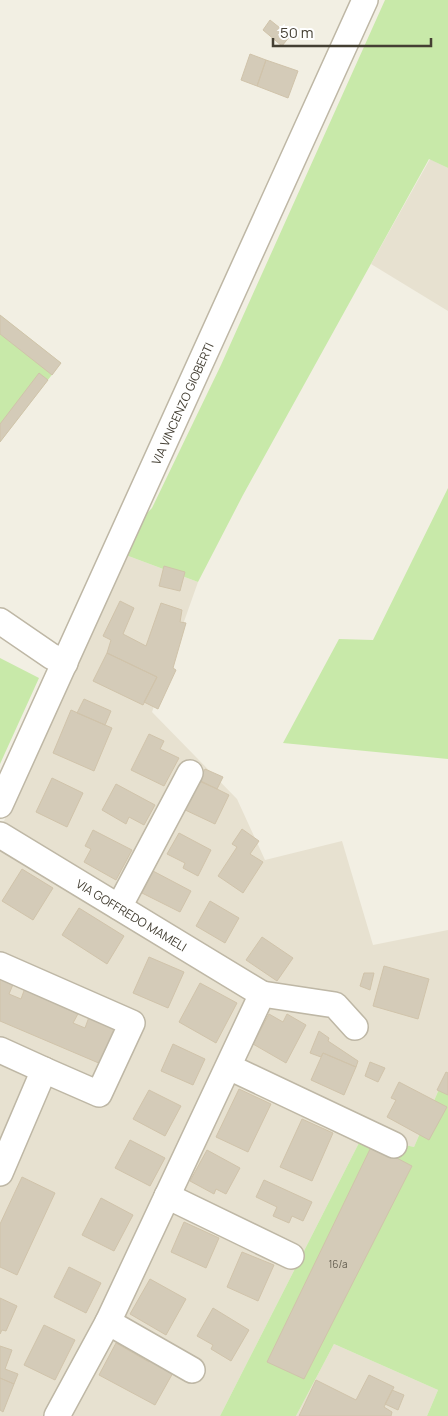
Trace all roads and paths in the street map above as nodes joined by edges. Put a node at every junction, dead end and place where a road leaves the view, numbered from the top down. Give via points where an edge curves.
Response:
1 (365, 0) edge
2 (0, 622) edge
3 (65, 662) junction
4 (190, 773) dead end
5 (0, 805) edge
6 (0, 835) edge
7 (119, 907) junction
8 (0, 965) edge
9 (262, 994) junction
10 (355, 1027) dead end
11 (0, 1050) edge
12 (228, 1067) junction
13 (44, 1070) junction
14 (394, 1145) dead end
15 (0, 1173) edge
16 (167, 1196) junction
17 (291, 1256) dead end
18 (108, 1322) junction
19 (192, 1370) dead end
20 (57, 1416) edge

1 - 3 street, VIA VINCENZO GIOBERTI
2 - 3 street
3 - 5 street, VIA VINCENZO GIOBERTI
4 - 7 street
6 - 7 street, VIA GOFFREDO MAMELI
7 - 9 street, VIA GOFFREDO MAMELI
8 - 13 street via 132,1023 99,1094
9 - 10 street, VIA GOFFREDO MAMELI via 335,1005
9 - 12 street
11 - 13 street
12 - 14 street
12 - 16 street
13 - 15 street
16 - 17 street
16 - 18 street
18 - 19 street
18 - 20 street

